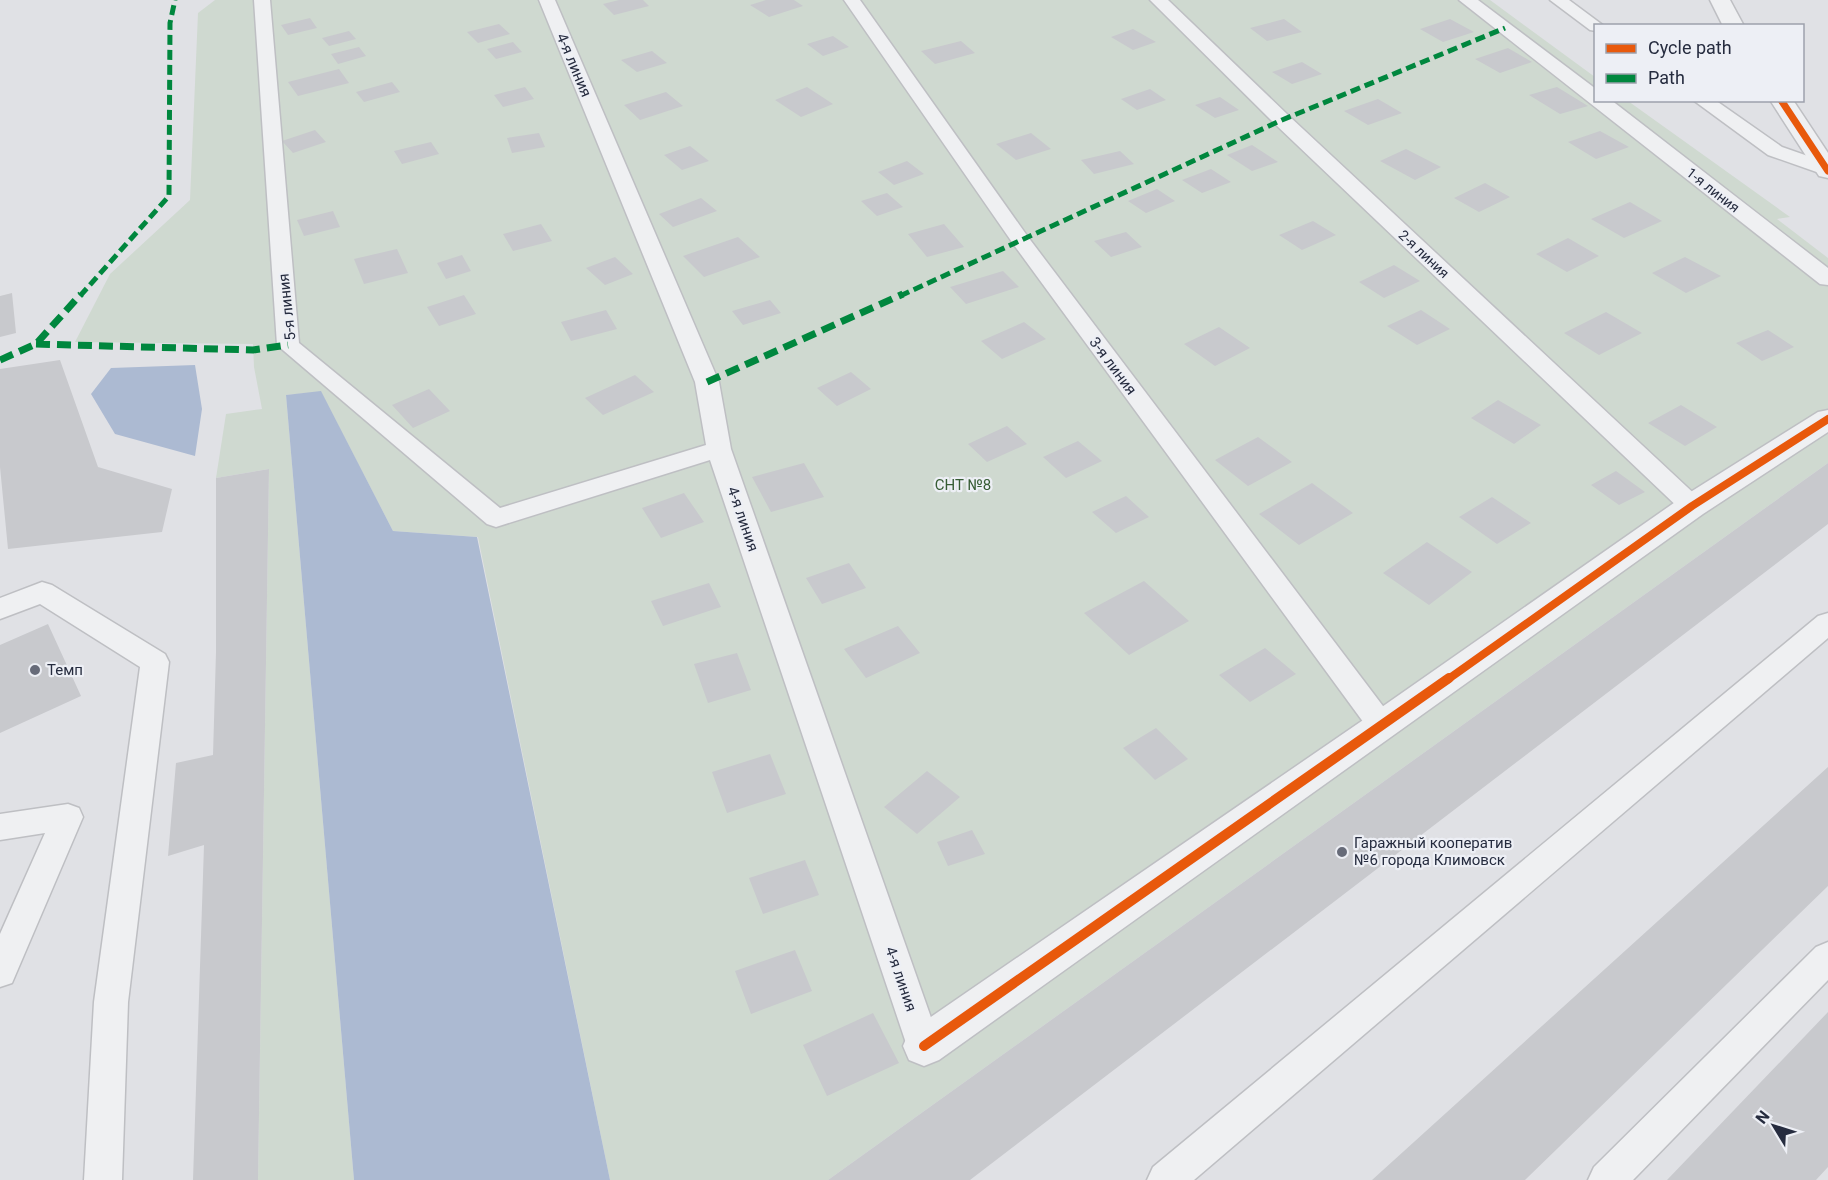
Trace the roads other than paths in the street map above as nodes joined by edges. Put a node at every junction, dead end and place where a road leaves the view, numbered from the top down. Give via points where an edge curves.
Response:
1 (262, 0) edge
2 (547, 0) edge
3 (852, 0) edge
4 (1158, 0) edge
5 (1467, 0) edge
6 (1558, 0) edge
7 (1720, 0) edge
8 (1733, 24) edge
9 (1594, 25) edge
10 (1594, 97) edge
11 (1601, 102) edge
12 (1705, 102) edge
13 (1782, 102) edge
14 (1828, 170) edge
15 (1828, 279) edge
16 (1828, 419) edge
17 (719, 449) junction
18 (1692, 506) junction
19 (0, 609) edge
20 (1828, 623) edge
21 (1382, 726) junction
22 (0, 827) edge
23 (1828, 957) edge
24 (0, 972) edge
25 (924, 1046) joint
26 (103, 1180) edge
27 (1166, 1180) edge
28 (1607, 1180) edge

1 - 17 lane, 5-я линия via 288,345 496,518
2 - 17 lane, 4-я линия via 707,382
3 - 21 lane, 3-я линия via 1021,241
4 - 18 lane, 2-я линия
5 - 10 lane, 1-я линия
6 - 9 lane
7 - 8 street
11 - 15 lane, 1-я линия
12 - 14 lane via 1775,151
13 - 14 street
16 - 18 street
17 - 25 lane, 4-я линия
18 - 21 street
19 - 26 lane via 42,592 155,662 111,1002
20 - 27 lane
21 - 25 street
22 - 24 lane via 68,817
23 - 28 lane

